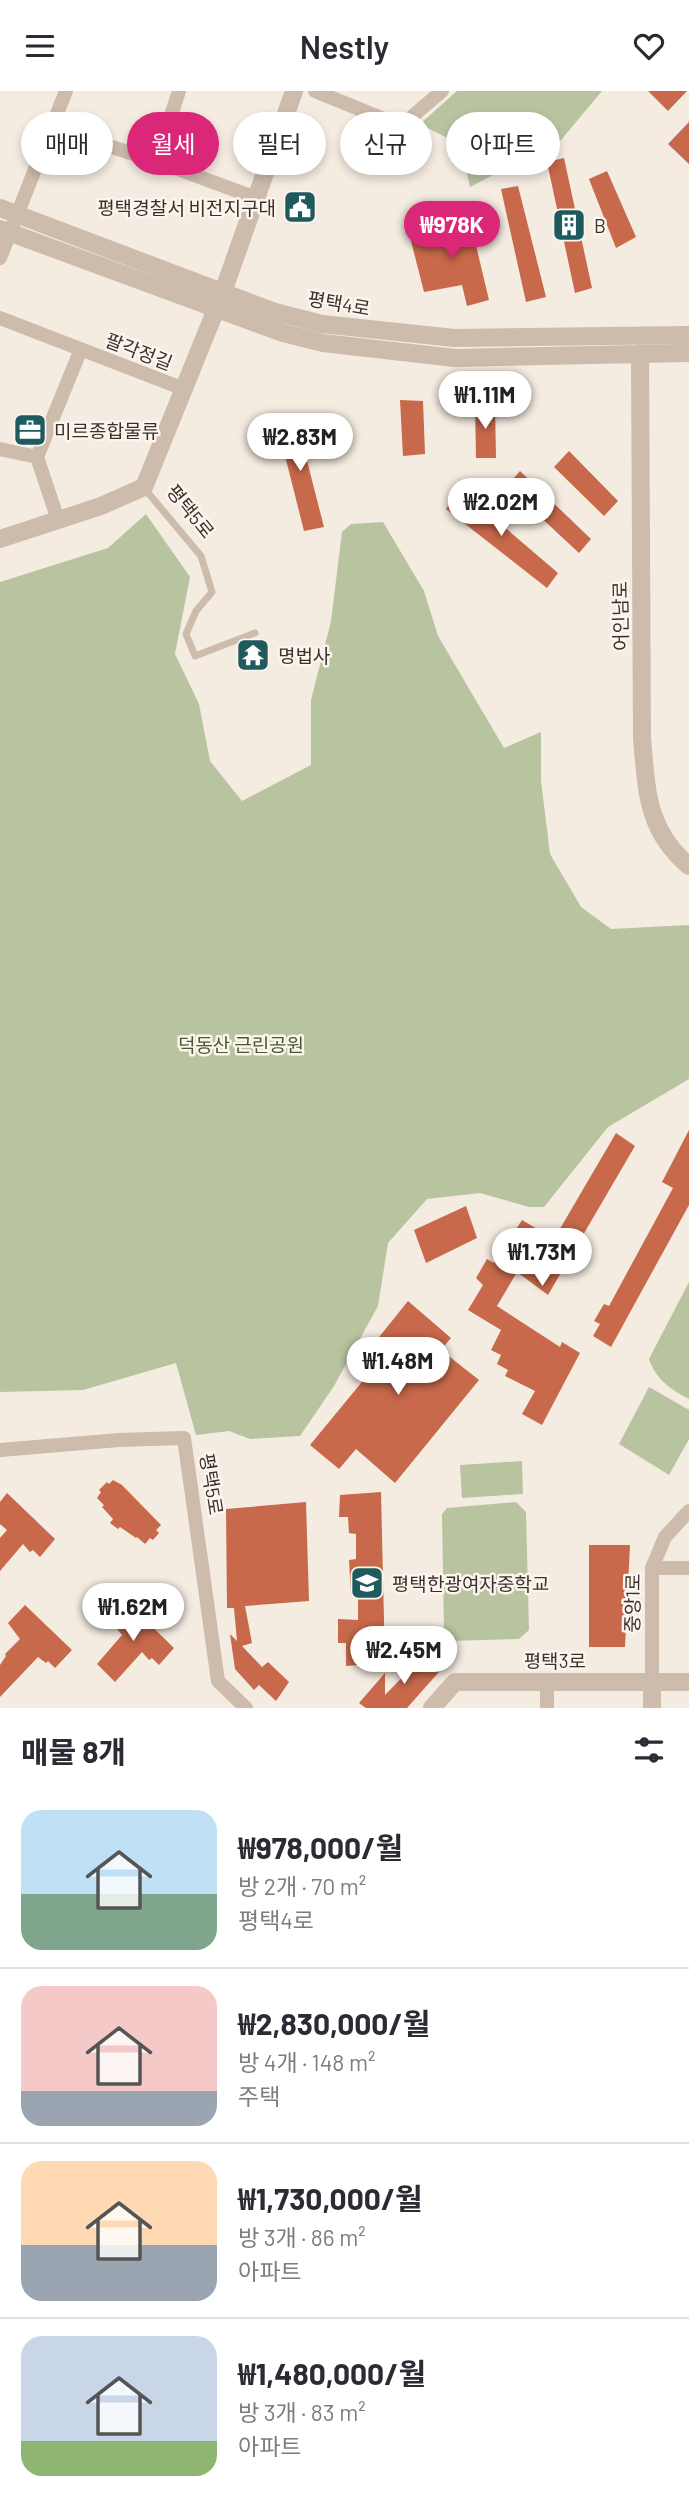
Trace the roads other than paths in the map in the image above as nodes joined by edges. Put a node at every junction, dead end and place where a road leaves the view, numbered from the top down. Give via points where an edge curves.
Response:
1 (66, 91) edge
2 (179, 91) edge
3 (294, 91) edge
4 (316, 91) edge
5 (442, 91) edge
6 (58, 112) edge
7 (172, 112) edge
8 (27, 175) edge
9 (194, 175) edge
10 (256, 198) junction
11 (8, 211) edge
12 (4, 231) edge
13 (0, 258) edge
14 (220, 300) junction
15 (0, 318) edge
16 (689, 335) edge
17 (80, 349) junction
18 (640, 353) junction
19 (689, 353) edge
20 (184, 389) junction
21 (0, 449) edge
22 (37, 457) junction
23 (144, 487) junction
24 (58, 520) junction
25 (0, 539) edge
26 (255, 633) dead end
27 (689, 866) edge
28 (0, 1450) edge
29 (689, 1511) edge
30 (652, 1568) junction
31 (689, 1568) edge
32 (547, 1681) junction
33 (652, 1682) junction
34 (689, 1682) edge
35 (246, 1708) edge
36 (432, 1708) edge
37 (547, 1708) edge
38 (652, 1708) edge

1 - 6 street
2 - 7 street
3 - 10 street, 평택5로
4 - 5 street via 401,126
8 - 11 street
9 - 10 street
10 - 14 street, 평택5로
11 - 12 street
11 - 14 street, 평택4로
12 - 13 street
12 - 14 street, 평택4로
14 - 16 street, 평택4로 via 310,321 454,338
14 - 18 street, 평택4로 via 303,339 429,355
14 - 20 street, 평택5로
15 - 17 street, 팔각정길
17 - 20 street, 팔각정길
17 - 22 street, 팔각정길
18 - 19 street, 평택4로
18 - 27 street, 어인남로 via 646,783 651,815 673,853
20 - 23 street, 평택5로
21 - 22 street
22 - 24 street
23 - 24 street, 평택5로
23 - 26 lane, 평택5로 via 201,556 212,592 196,611 186,634 195,656
24 - 25 street, 평택5로
28 - 35 street, 평택5로 via 184,1438 218,1681
29 - 30 street, 중앙1로 via 665,1537
30 - 31 street
30 - 33 street, 중앙1로
32 - 33 street, 평택3로
32 - 36 street, 평택3로 via 455,1682
32 - 37 street
33 - 34 street, 평택3로
33 - 38 street, 중앙1로

